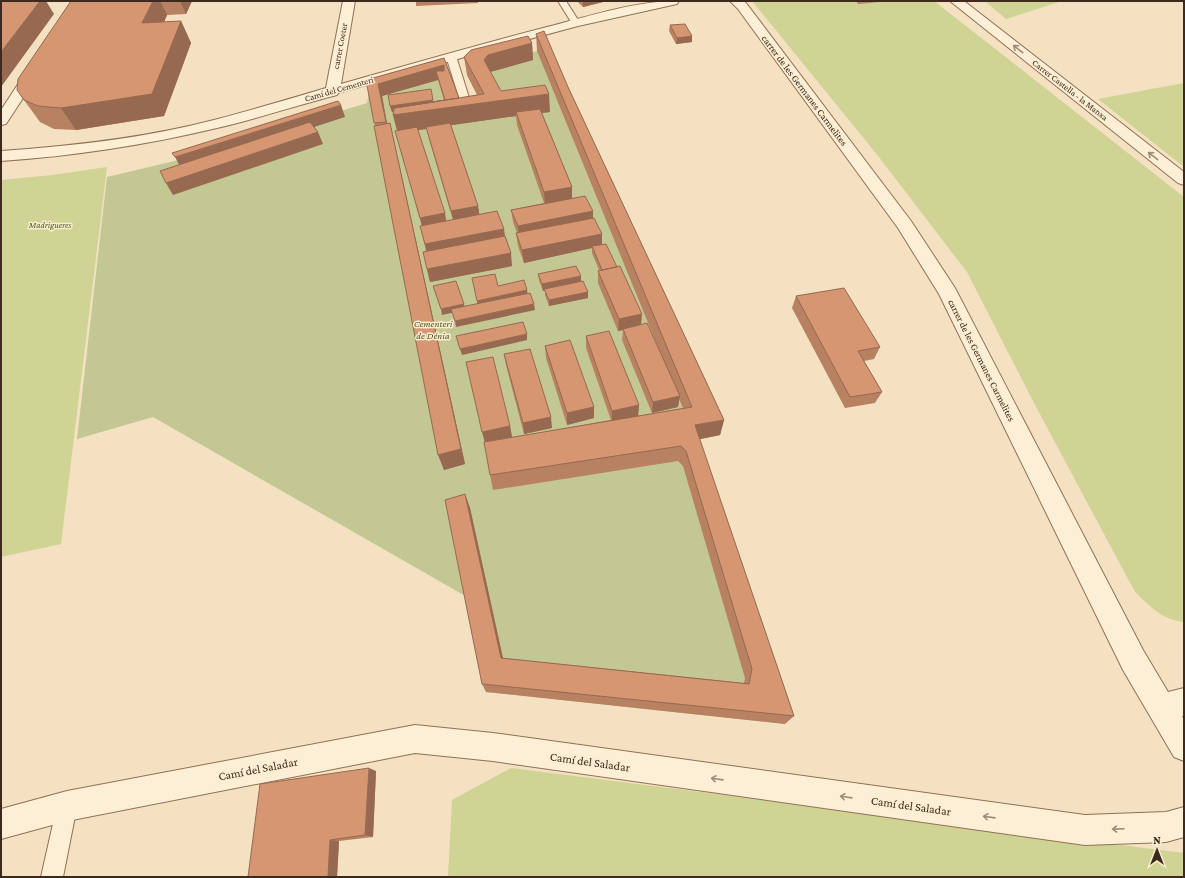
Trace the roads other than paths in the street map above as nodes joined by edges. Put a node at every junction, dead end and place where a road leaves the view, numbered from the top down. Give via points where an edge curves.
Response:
1 (349, 1) edge
2 (562, 1) edge
3 (673, 1) edge
4 (736, 1) edge
5 (956, 1) edge
6 (576, 23) junction
7 (451, 56) junction
8 (41, 61) edge
9 (332, 92) junction
10 (466, 104) edge
11 (1, 121) edge
12 (1, 156) edge
13 (1184, 180) edge
14 (1172, 705) edge
15 (1184, 747) edge
16 (67, 806) junction
17 (1184, 822) edge
18 (1, 824) edge
19 (52, 877) edge

1 - 9 street, carrer Coeter
2 - 6 lane
3 - 6 street, Camí del Cementeri
4 - 14 street, carrer de les Germanes Carmelites via 747,12 905,225 942,282 1133,660
13 -> 5 street, Carrer Castella - la Manxa
6 - 7 street, Camí del Cementeri
7 - 9 street, Camí del Cementeri
7 - 10 lane
8 - 11 street
9 - 12 street, Camí del Cementeri via 216,124 162,135 74,149
14 - 15 street, carrer de les Germanes Carmelites
17 -> 16 street, Camí del Saladar via 1166,827 1086,830 493,747 415,739
16 - 18 street, Camí del Saladar
16 - 19 lane

